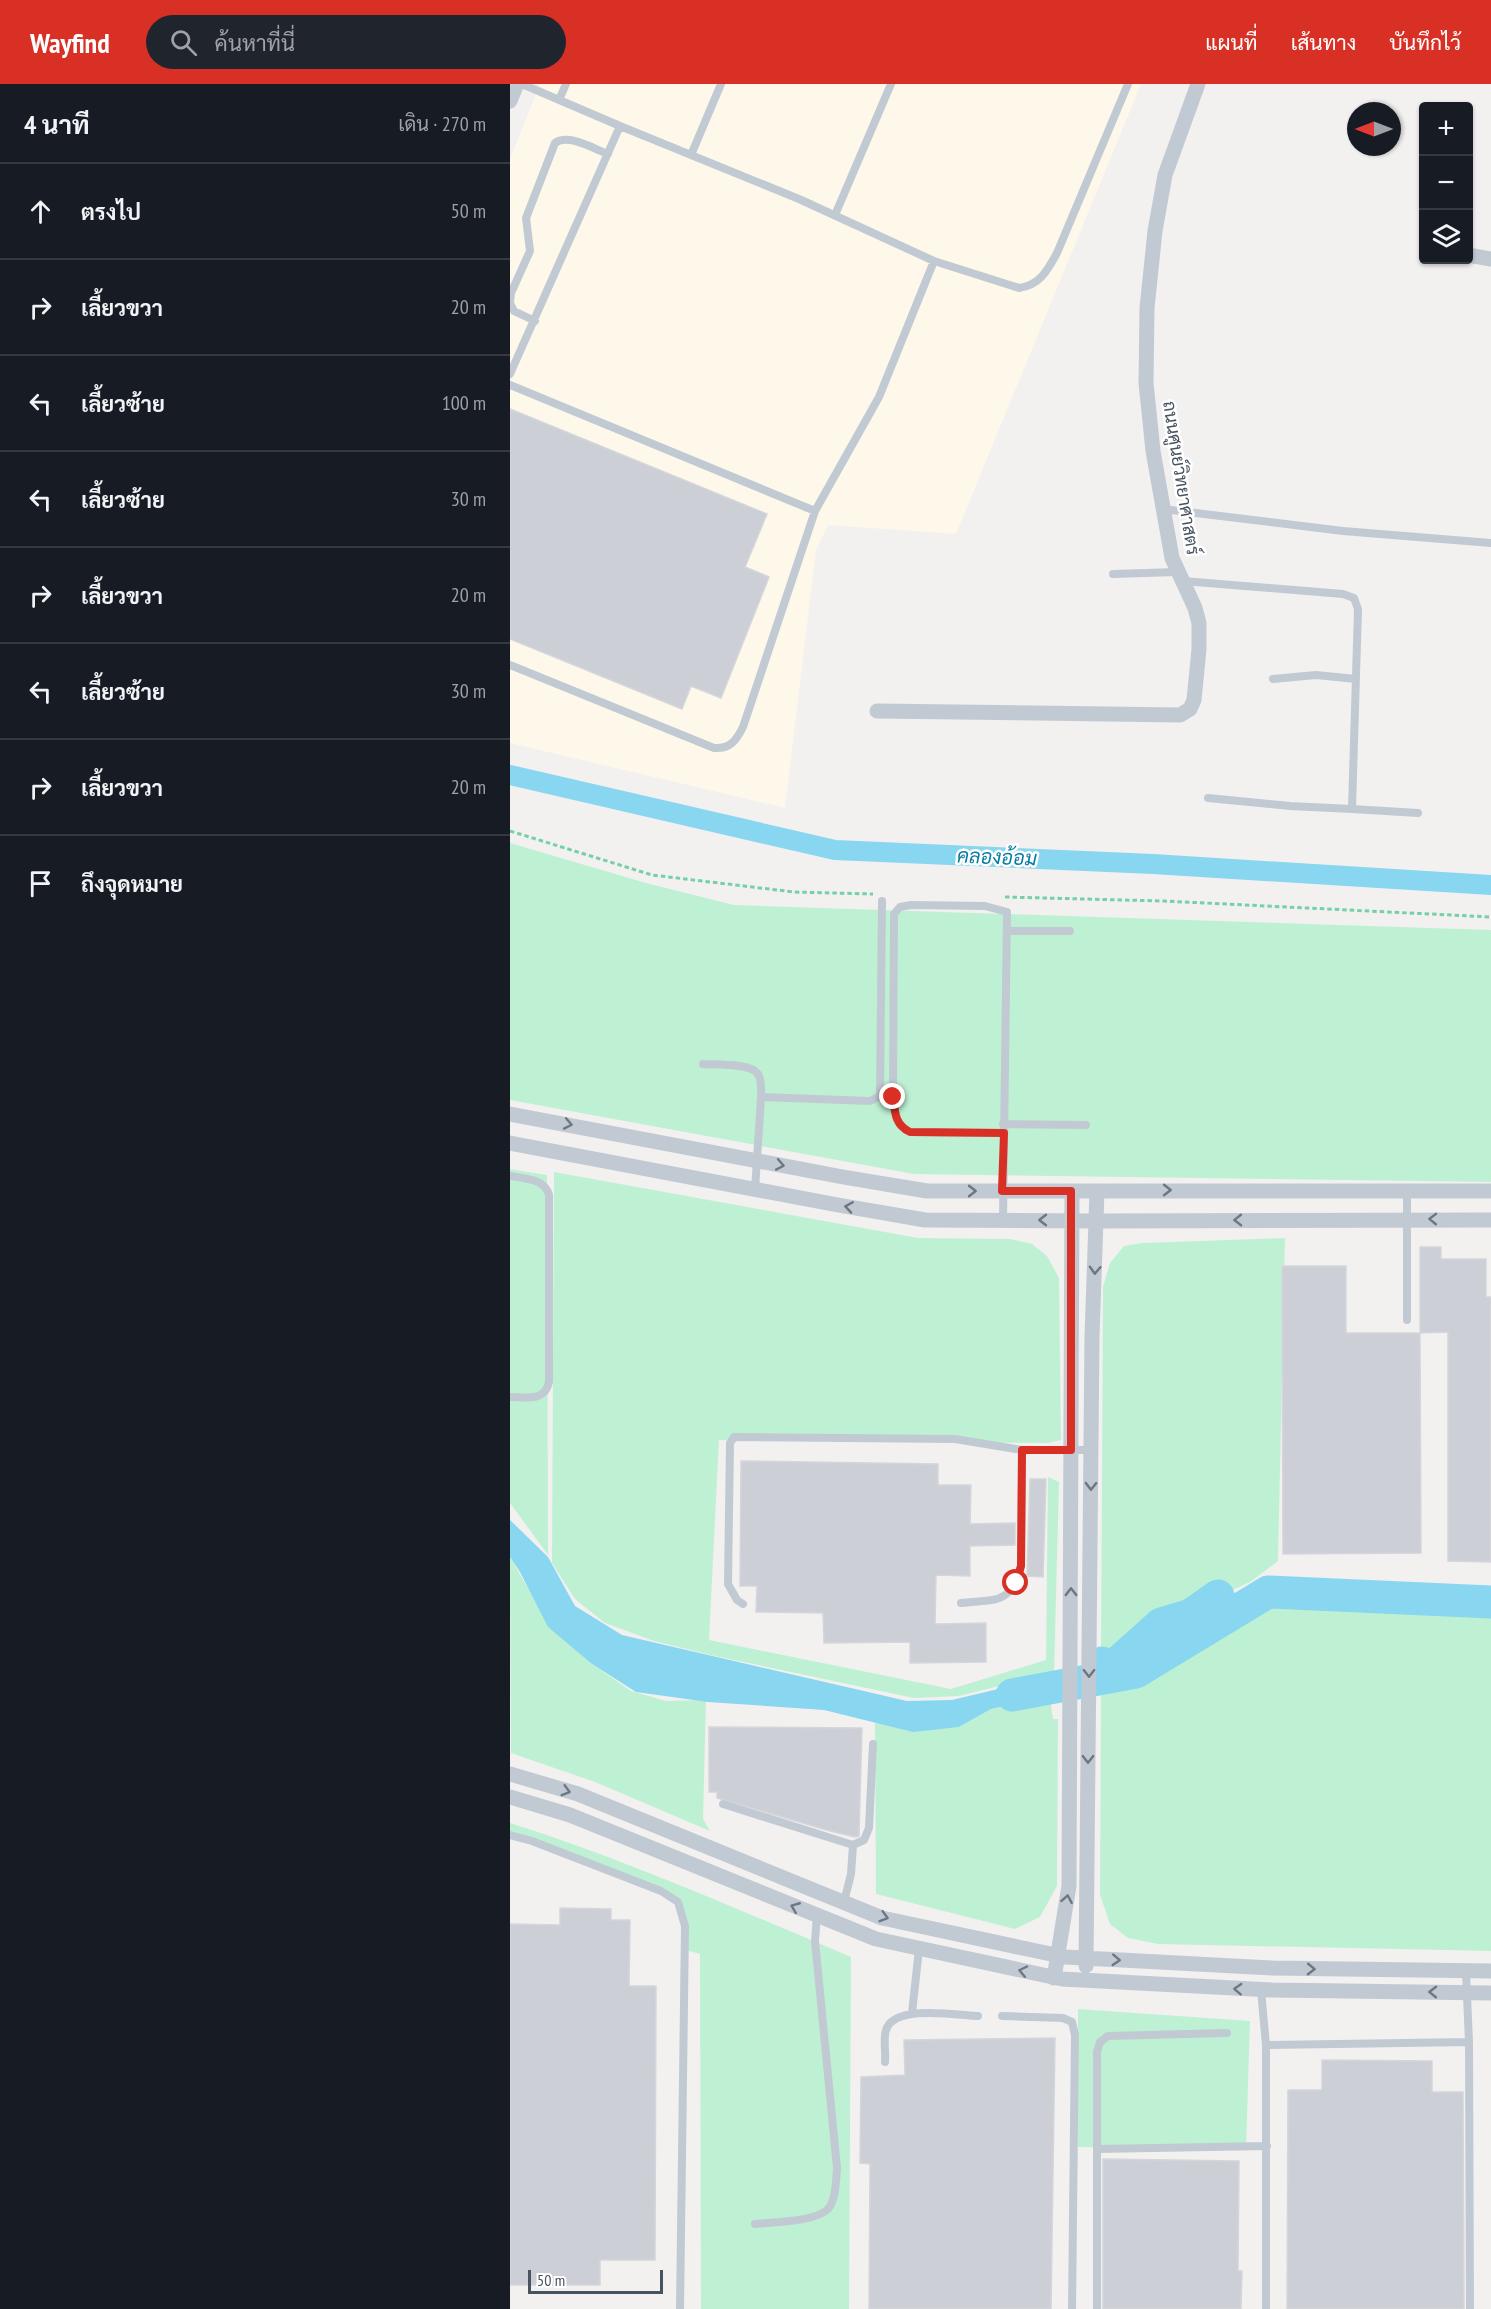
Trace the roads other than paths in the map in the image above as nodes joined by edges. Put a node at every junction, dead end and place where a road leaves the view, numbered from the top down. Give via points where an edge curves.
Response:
1 (517, 84) edge
2 (522, 84) edge
3 (566, 84) edge
4 (720, 84) edge
5 (891, 84) edge
6 (1128, 84) edge
7 (1198, 84) edge
8 (559, 100) junction
9 (510, 101) edge
10 (620, 126) junction
11 (608, 154) junction
12 (691, 155) junction
13 (835, 215) junction
14 (1473, 256) edge
15 (1491, 259) edge
16 (934, 261) junction
17 (535, 321) junction
18 (510, 374) edge
19 (510, 385) edge
20 (1163, 509) junction
21 (815, 511) junction
22 (1491, 543) edge
23 (1113, 574) dead end
24 (1180, 576) junction
25 (510, 665) edge
26 (1273, 679) dead end
27 (1356, 679) junction
28 (877, 711) dead end
29 (1208, 798) dead end
30 (1352, 809) junction
31 (1418, 813) dead end
32 (880, 897) road end
33 (1007, 931) junction
34 (1070, 931) dead end
35 (702, 1064) dead end
36 (761, 1097) junction
37 (510, 1114) edge
38 (1004, 1124) junction
39 (1086, 1125) dead end
40 (1004, 1133) junction
41 (510, 1143) edge
42 (757, 1160) junction
43 (510, 1176) edge
44 (755, 1190) junction
45 (1407, 1190) junction
46 (1002, 1191) junction
47 (1071, 1191) junction
48 (1097, 1191) junction
49 (1491, 1191) edge
50 (1407, 1219) junction
51 (1003, 1220) junction
52 (1491, 1220) edge
53 (1073, 1221) junction
54 (1096, 1221) junction
55 (1407, 1320) dead end
56 (510, 1397) edge
57 (1022, 1450) junction
58 (1071, 1450) junction
59 (1091, 1450) junction
60 (743, 1604) dead end
61 (962, 1604) dead end
62 (873, 1744) dead end
63 (510, 1774) edge
64 (510, 1797) edge
65 (723, 1804) dead end
66 (510, 1835) edge
67 (853, 1845) junction
68 (844, 1902) junction
69 (817, 1916) junction
70 (919, 1949) junction
71 (1057, 1955) junction
72 (1087, 1958) junction
73 (1491, 1971) edge
74 (1466, 1972) junction
75 (1054, 1978) junction
76 (1086, 1981) junction
77 (1261, 1990) junction
78 (1466, 1992) junction
79 (1491, 1993) edge
80 (912, 2013) junction
81 (978, 2016) dead end
82 (1002, 2016) dead end
83 (1227, 2033) dead end
84 (1469, 2042) junction
85 (1266, 2045) junction
86 (885, 2062) dead end
87 (1267, 2146) junction
88 (1097, 2149) junction
89 (755, 2224) dead end
90 (680, 2309) edge
91 (1072, 2309) edge
92 (1096, 2309) edge
93 (1266, 2309) edge
94 (1470, 2309) edge

1 - 9 street
2 - 8 lane
3 - 8 lane
4 - 12 lane
5 - 13 lane
6 - 16 lane via 1057,254 1043,277 1031,286 1019,288
7 - 20 street, ถนนศูนย์วิทยาศาสตร์ via 1165,175 1147,308 1146,383
8 - 10 lane
10 - 11 lane
10 - 12 lane
11 - 17 lane
11 - 17 lane via 567,139 555,142 526,218 530,251 511,293 514,311
12 - 13 lane
13 - 16 lane
14 - 15 street
16 - 21 lane via 879,397
17 - 18 lane
19 - 21 lane
20 - 22 lane via 1343,531
20 - 24 street, ถนนศูนย์วิทยาศาสตร์
21 - 25 lane via 743,727 725,749 714,748
23 - 24 lane
24 - 27 lane via 1354,598 1358,609
24 - 28 street, ถนนศูนย์วิทยาศาสตร์ via 1199,623 1199,649 1194,700 1190,709 1180,715
26 - 27 lane via 1316,675
27 - 30 lane
29 - 30 lane
30 - 31 lane
32 - 36 lane via 880,1096 870,1101
33 - 34 lane
33 - 38 lane
33 - 40 lane via 1007,912 985,906 911,904 894,914 896,1120 910,1132
35 - 36 lane via 751,1067 761,1081
36 - 42 lane
37 -> 42 street
38 - 39 lane
38 - 40 lane
40 - 46 lane
41 - 44 street
42 - 44 lane
42 -> 46 street via 927,1191
43 - 56 lane via 544,1184 549,1195 549,1218 547,1390 539,1397
51 -> 44 street via 925,1220
48 -> 45 street
45 - 49 street
45 - 50 lane
46 - 47 street
46 - 51 lane
47 - 48 street
47 - 53 street
48 - 54 street
52 -> 50 street
50 -> 54 street
50 - 55 lane
53 -> 51 street
53 - 54 street
53 - 58 street
54 -> 59 street
57 - 58 lane
57 - 60 lane via 956,1439 734,1437 730,1443 728,1584 736,1600
57 - 61 lane via 1021,1566 1016,1583 1000,1599
58 - 59 lane
71 -> 58 street via 1069,1886
59 -> 72 street
62 - 67 lane via 869,1828 864,1840
63 -> 68 street via 578,1794
69 -> 64 street via 570,1815
65 - 67 lane
66 - 90 lane via 661,1891 678,1902 685,1926
67 - 68 lane
68 -> 71 street via 882,1918
69 - 70 street via 876,1939
69 - 89 lane via 815,1941 837,2168 833,2195 829,2208 816,2217
75 -> 70 street
70 - 80 lane
71 - 72 street
71 - 75 street
72 -> 74 street via 1273,1968
72 - 76 street
73 - 74 street
74 - 78 lane
75 - 76 street
77 -> 76 street
78 -> 77 street
77 - 85 lane
78 - 79 street
78 - 84 lane
80 - 81 lane
80 - 86 lane via 893,2019 886,2029
82 - 91 lane via 1063,2018 1071,2022 1075,2035
83 - 88 lane via 1108,2036 1100,2042
84 - 85 lane
84 - 94 lane
85 - 87 lane
87 - 88 lane
87 - 93 lane
88 - 92 lane

